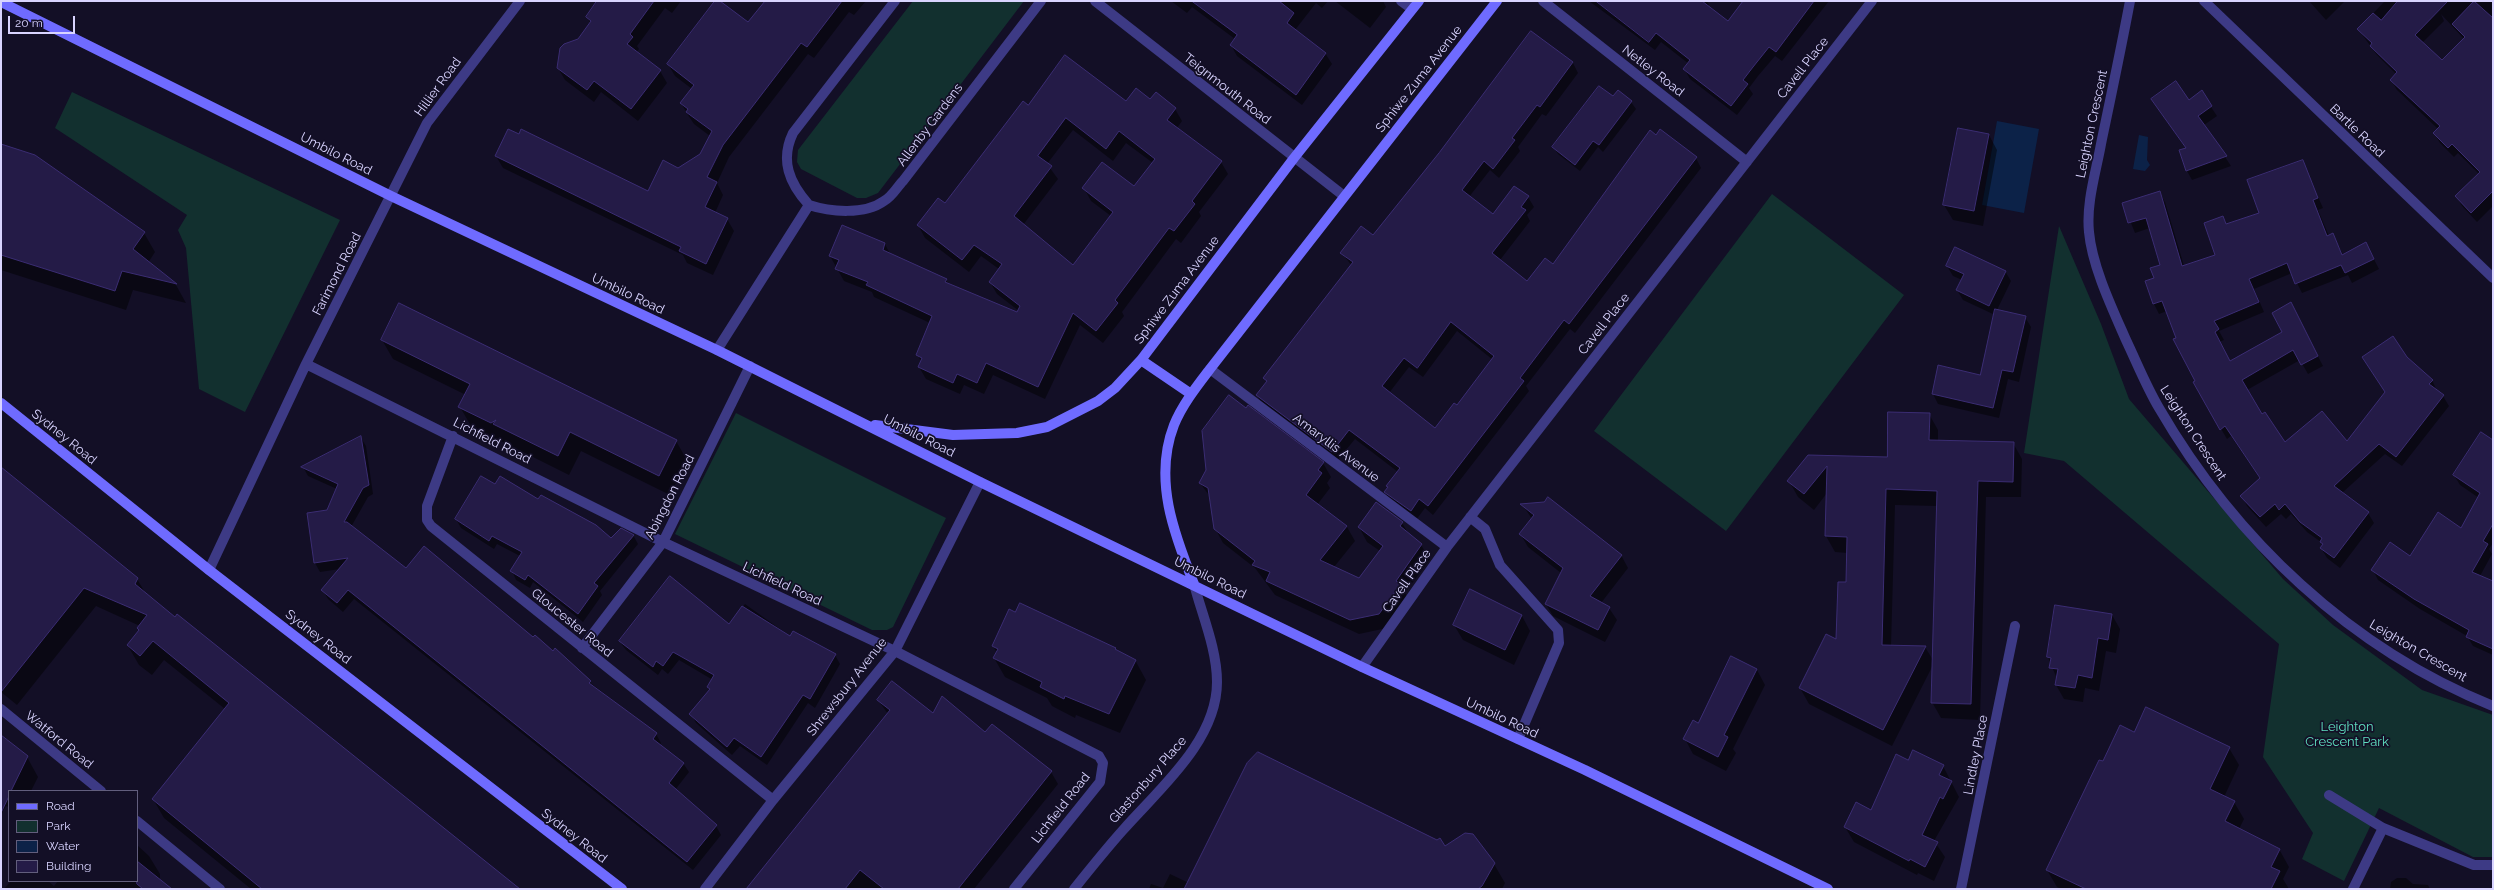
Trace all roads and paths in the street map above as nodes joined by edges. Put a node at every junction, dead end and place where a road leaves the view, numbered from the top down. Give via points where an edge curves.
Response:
1 (520, 1) edge
2 (895, 1) edge
3 (1041, 1) edge
4 (1095, 1) edge
5 (1401, 1) edge
6 (1496, 1) edge
7 (1543, 1) edge
8 (1872, 1) edge
9 (2130, 1) edge
10 (2204, 1) edge
11 (1, 2) edge
12 (1416, 5) edge
13 (1294, 158) junction
14 (1747, 162) junction
15 (391, 196) junction
16 (1344, 196) junction
17 (809, 205) junction
18 (2493, 278) edge
19 (717, 350) junction
20 (1140, 360) junction
21 (306, 364) junction
22 (750, 366) junction
23 (1210, 369) junction
24 (1191, 394) junction
25 (1, 403) edge
26 (867, 424) junction
27 (452, 436) junction
28 (980, 482) junction
29 (1470, 517) junction
30 (663, 542) junction
31 (1446, 547) junction
32 (209, 570) junction
33 (1194, 584) junction
34 (2015, 626) dead end
35 (582, 648) junction
36 (895, 651) junction
37 (1362, 666) junction
38 (2493, 706) edge
39 (1, 709) edge
40 (1518, 739) junction
41 (100, 790) edge
42 (2329, 795) dead end
43 (773, 800) junction
44 (138, 822) edge
45 (2383, 828) junction
46 (2493, 865) edge
47 (220, 889) edge
48 (622, 889) edge
49 (705, 889) edge
50 (1014, 889) edge
51 (1074, 889) edge
52 (1828, 889) edge
53 (1961, 889) edge
54 (2353, 889) edge

1 - 15 street, Hillier Road via 427,123
2 - 17 street via 792,133 786,147 785,158 792,180
3 - 17 street, Allenby Gardens via 885,201 858,210 830,210
4 - 13 street, Teignmouth Road
5 - 12 street
6 - 16 main road, Sphiwe Zuma Avenue
7 - 14 street, Netley Road
8 - 14 street, Cavell Place
9 - 38 street, Leighton Crescent via 2092,190 2088,230 2114,313 2158,407 2212,487 2277,563 2377,646
10 - 18 street, Bartle Road
11 - 15 main road, Umbilo Road
12 - 13 main road, Sphiwe Zuma Avenue
13 - 16 street, Teignmouth Road
13 - 20 main road, Sphiwe Zuma Avenue
14 - 29 street, Cavell Place
15 - 19 main road, Umbilo Road
15 - 21 street, Farimond Road
16 - 23 main road, Sphiwe Zuma Avenue
17 - 19 street
19 - 22 main road, Umbilo Road
20 - 24 main road
20 - 26 main road, Sphiwe Zuma Avenue via 1116,388 1098,401 1047,427 1017,433 953,435
21 - 27 street, Lichfield Road
21 - 32 street, Farimond Road
22 - 26 main road, Umbilo Road
22 - 30 street, Abingdon Road
23 - 24 main road, Sphiwe Zuma Avenue
23 - 31 street, Amaryllis Avenue
24 - 33 main road, Sphiwe Zuma Avenue via 1174,425 1168,450 1166,488 1173,530
25 - 32 main road, Sydney Road
26 - 28 main road, Umbilo Road
27 - 30 street, Lichfield Road
27 - 35 street, Gloucester Road via 428,506 428,520 431,526
28 - 33 main road, Umbilo Road
28 - 36 street, Shrewsbury Avenue
29 - 31 street, Cavell Place
29 - 40 street via 1485,529 1500,565 1558,630 1559,643
30 - 35 street, Abingdon Road
30 - 36 street, Lichfield Road
31 - 37 street, Cavell Place
32 - 48 main road, Sydney Road
33 - 37 main road, Umbilo Road
33 - 51 street, Glastonbury Place via 1215,662 1217,683 1213,713 1188,757 1117,836
34 - 53 street, Lindley Place
35 - 43 street, Gloucester Road
36 - 43 street, Shrewsbury Avenue
36 - 50 street, Lichfield Road via 1093,752 1103,763 1100,782
37 - 40 main road, Umbilo Road
39 - 41 street, Watford Road
40 - 52 main road, Umbilo Road
42 - 45 street
43 - 49 street, Shrewsbury Avenue
44 - 47 street
45 - 46 street via 2474,865
45 - 54 street

